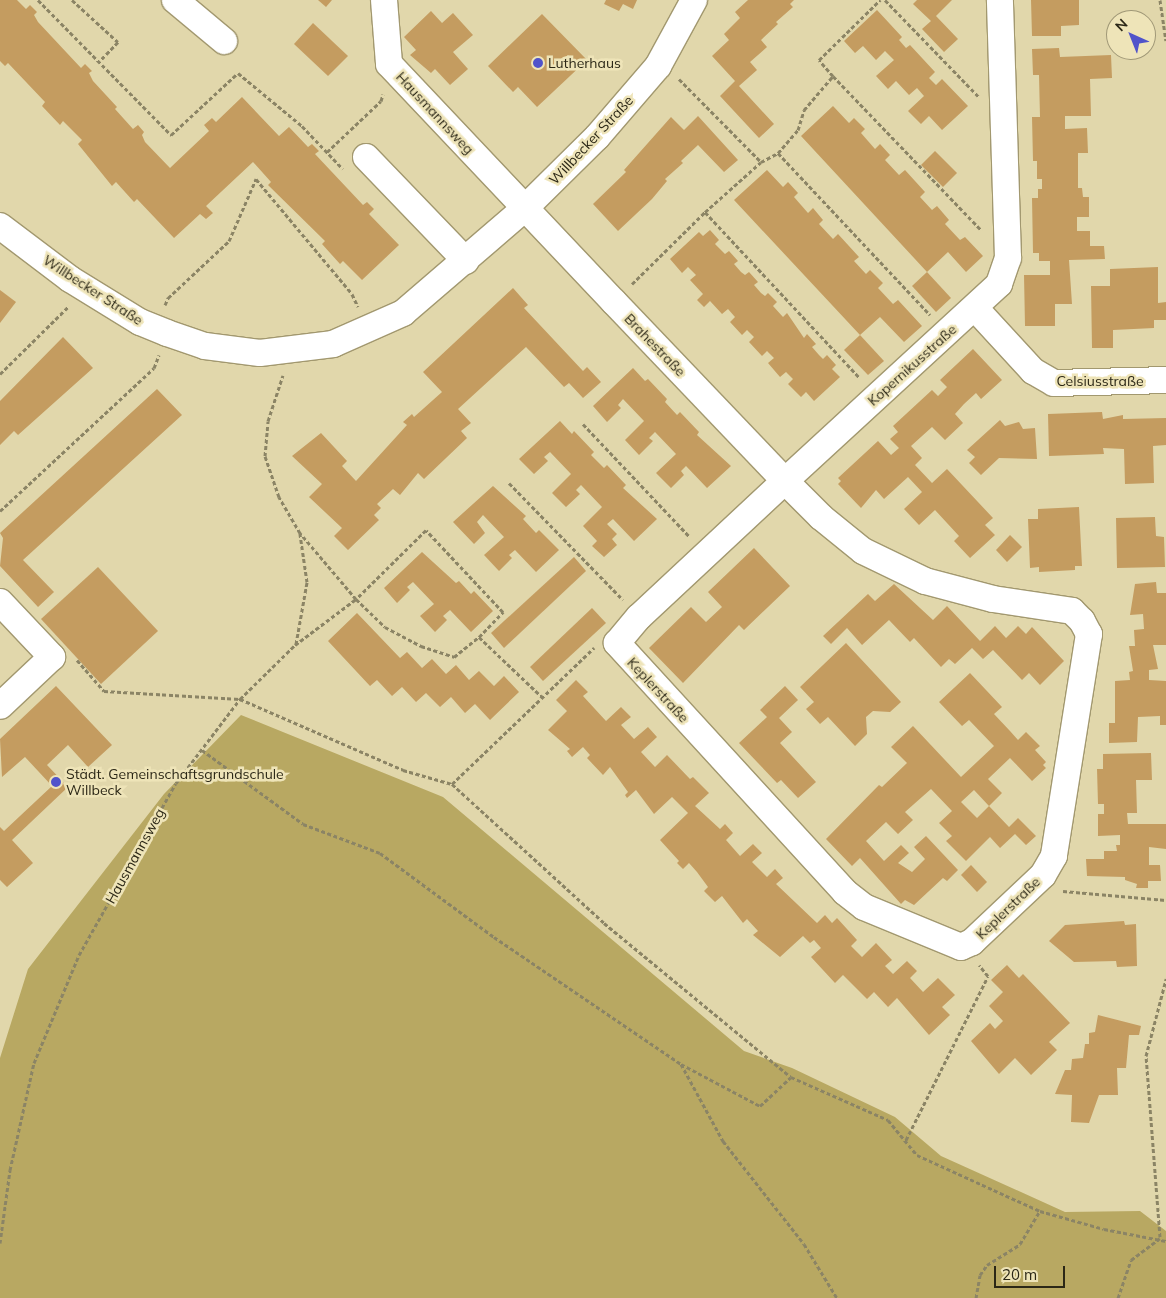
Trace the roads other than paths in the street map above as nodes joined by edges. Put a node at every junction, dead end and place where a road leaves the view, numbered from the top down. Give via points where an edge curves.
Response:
1 (175, 0) edge
2 (384, 0) edge
3 (694, 0) edge
4 (1000, 0) edge
5 (224, 41) dead end
6 (358, 166) road end
7 (525, 208) junction
8 (0, 226) edge
9 (466, 260) junction
10 (974, 308) junction
11 (1166, 380) edge
12 (785, 481) junction
13 (0, 602) edge
14 (616, 643) joint
15 (0, 706) edge

1 - 5 street
2 - 7 street, Hausmannsweg via 390,64
3 - 7 street, Willbecker Straße via 658,66 597,137
4 - 10 street, Kopernikusstraße via 1008,258 999,284
6 - 9 street
7 - 9 street, Willbecker Straße
7 - 12 street, Brahestraße
8 - 9 street, Willbecker Straße via 82,287 161,331 205,346 260,352 333,344 368,331 403,313
10 - 11 street, Celsiusstraße via 1033,371 1054,383
10 - 12 street, Kopernikusstraße
12 - 14 street, Kopernikusstraße via 639,617
12 - 14 street, Keplerstraße via 863,551 925,581 993,599 1072,611 1082,621 1089,634 1054,856 1043,874 972,942 961,946 864,907 845,892
13 - 15 street via 52,657

